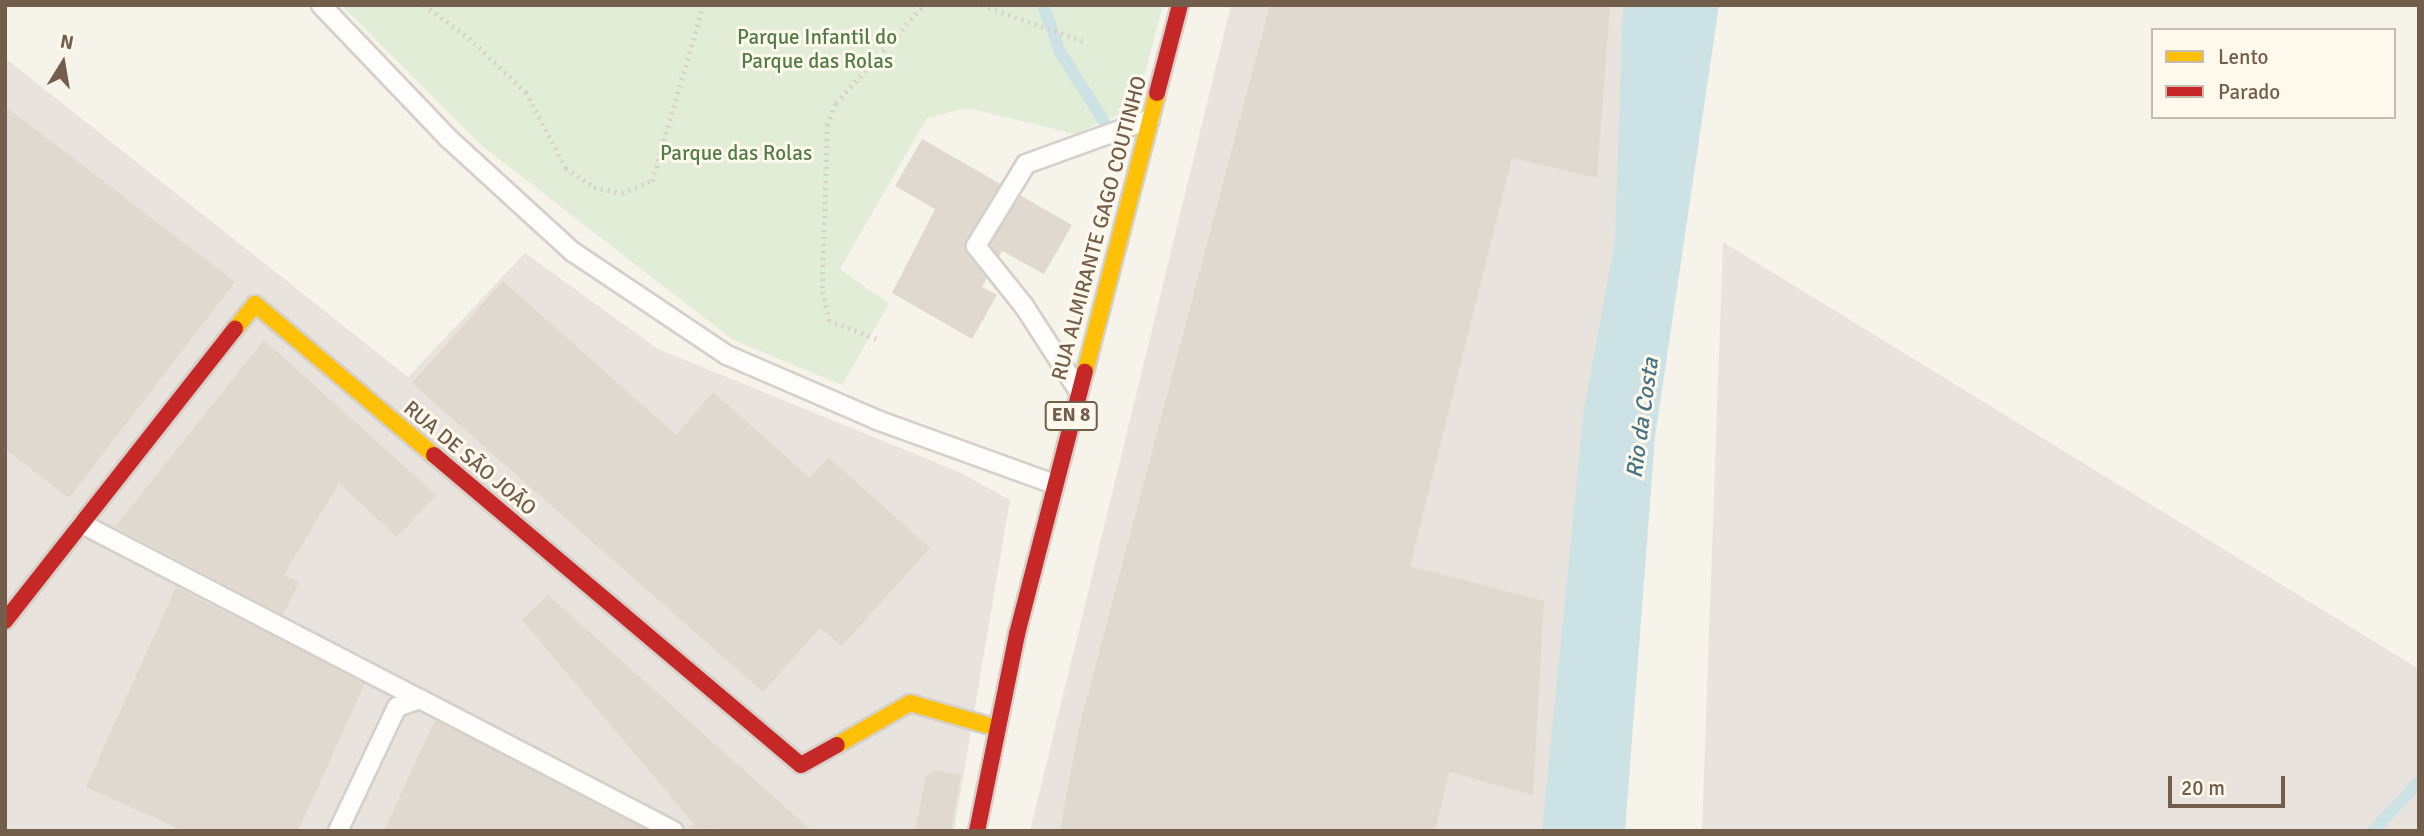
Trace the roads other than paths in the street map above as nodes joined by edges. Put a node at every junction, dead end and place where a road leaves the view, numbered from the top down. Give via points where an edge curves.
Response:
1 (321, 5) edge
2 (1180, 5) edge
3 (1150, 119) junction
4 (1077, 388) junction
5 (1054, 484) junction
6 (82, 524) junction
7 (5, 621) edge
8 (420, 699) junction
9 (997, 728) junction
10 (338, 831) edge
11 (674, 831) edge
12 (977, 831) edge

1 - 5 lane via 448,138 573,252 727,355 877,420
2 - 3 street, RUA ALMIRANTE GAGO COUTINHO / EN 8
3 - 4 street, RUA ALMIRANTE GAGO COUTINHO / EN 8
3 - 4 lane via 1026,164 975,246 1024,306
4 - 5 street, RUA ALMIRANTE GAGO COUTINHO / EN 8
5 - 9 street, RUA ALMIRANTE GAGO COUTINHO / EN 8
6 - 7 street, RUA DE SÃO JOÃO
6 - 8 lane
6 - 9 street, RUA DE SÃO JOÃO via 255,304 801,765 910,703
8 - 10 lane via 397,707
8 - 11 lane
9 - 12 street, RUA ALMIRANTE GAGO COUTINHO / EN 8

